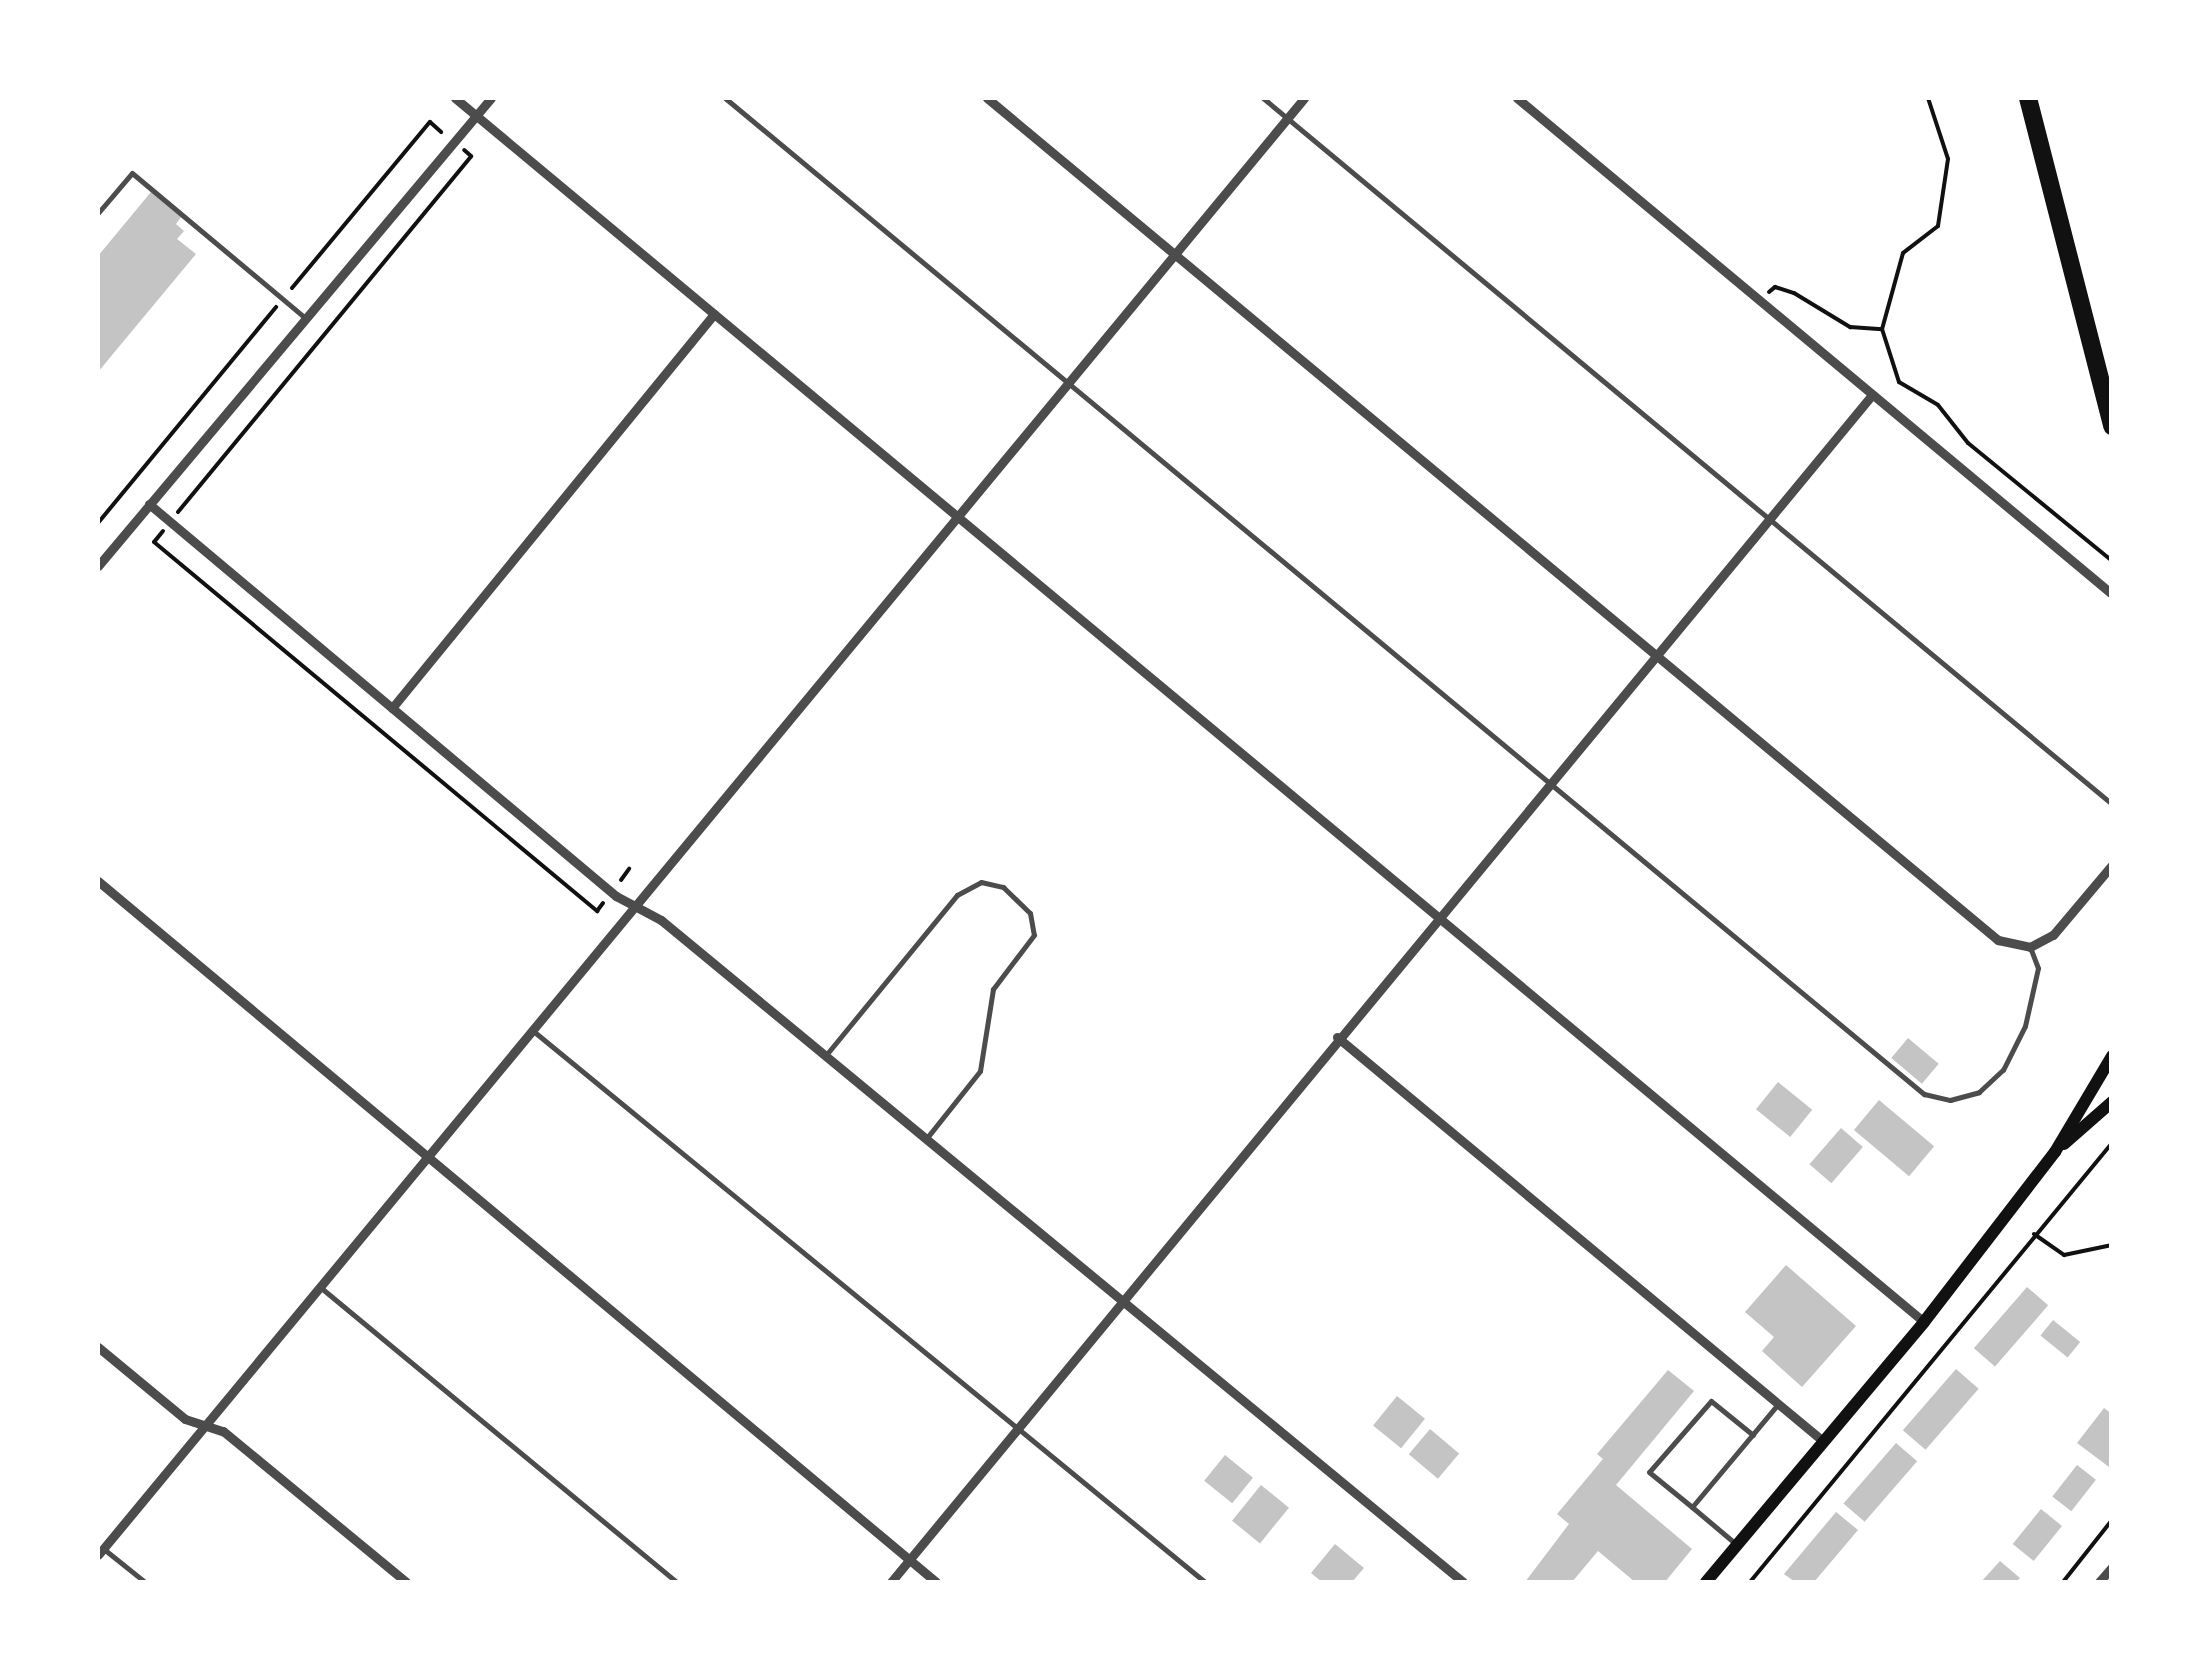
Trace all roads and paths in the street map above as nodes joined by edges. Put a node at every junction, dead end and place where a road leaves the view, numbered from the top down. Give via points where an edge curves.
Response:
1 (454, 98) edge
2 (492, 98) edge
3 (725, 98) edge
4 (987, 98) edge
5 (1263, 98) edge
6 (1304, 98) edge
7 (1517, 98) edge
8 (1928, 98) edge
9 (2028, 98) edge
10 (475, 115) junction
11 (1287, 118) junction
12 (451, 139) junction
13 (98, 213) edge
14 (1174, 254) junction
15 (283, 299) junction
16 (1759, 301) junction
17 (714, 314) junction
18 (303, 316) junction
19 (1882, 329) junction
20 (1067, 382) junction
21 (1872, 396) junction
22 (2112, 426) edge
23 (149, 504) junction
24 (956, 516) junction
25 (170, 522) junction
26 (1767, 522) junction
27 (98, 523) edge
28 (2112, 561) edge
29 (98, 566) edge
30 (2112, 594) edge
31 (1656, 656) junction
32 (392, 708) junction
33 (1550, 784) junction
34 (2112, 804) edge
35 (2112, 865) edge
36 (629, 869) dead end
37 (98, 881) edge
38 (611, 892) junction
39 (635, 905) junction
40 (1439, 917) junction
41 (2030, 948) junction
42 (532, 1030) junction
43 (1337, 1036) junction
44 (826, 1055) junction
45 (2112, 1056) edge
46 (2112, 1102) edge
47 (926, 1139) junction
48 (2112, 1142) edge
49 (2055, 1152) junction
50 (426, 1158) junction
51 (2034, 1234) junction
52 (2112, 1245) edge
53 (320, 1287) junction
54 (1121, 1302) junction
55 (1924, 1322) junction
56 (98, 1347) edge
57 (1778, 1404) junction
58 (205, 1426) junction
59 (1018, 1428) junction
60 (1753, 1434) junction
61 (1823, 1441) junction
62 (1692, 1507) junction
63 (2112, 1520) edge
64 (1738, 1545) junction
65 (100, 1552) edge
66 (909, 1560) junction
67 (2112, 1567) edge
68 (145, 1582) edge
69 (406, 1582) edge
70 (678, 1582) edge
71 (891, 1582) edge
72 (936, 1582) edge
73 (1205, 1582) edge
74 (1463, 1582) edge
75 (1706, 1582) edge
76 (1750, 1582) edge
77 (2063, 1582) edge
78 (2098, 1582) edge

1 - 10 street
2 - 10 street
3 - 20 lane
4 - 14 street
5 - 11 lane
6 - 11 street
7 - 16 street
8 - 19 path via 1948,159 1938,226 1903,253
9 - 22 highway
10 - 12 street
10 - 17 street
11 - 14 street
11 - 26 lane
12 - 15 path via 430,122
12 - 18 street
12 - 25 path via 472,156
13 - 15 lane via 132,172
14 - 20 street
14 - 31 street
15 - 18 lane
15 - 27 path
16 - 19 path via 1775,287 1850,327
16 - 21 street
17 - 24 street
17 - 32 street
18 - 23 street
19 - 28 path via 1899,382 1938,405 1968,443
20 - 24 street
20 - 33 lane
21 - 26 street
21 - 30 street
23 - 25 street
23 - 29 street
24 - 39 street
24 - 40 street
25 - 32 street
25 - 38 path via 154,542 597,912
26 - 31 street
26 - 34 lane
31 - 33 street
31 - 41 street via 1998,940
32 - 38 street
33 - 40 street
33 - 41 lane via 1924,1094 1950,1100 1979,1092 2003,1070 2025,1026 2038,968
35 - 41 street via 2053,935
36 - 38 path
37 - 50 street
38 - 39 street
39 - 42 street
39 - 44 street
40 - 43 street
40 - 55 street
42 - 50 street
42 - 59 lane
43 - 54 street
43 - 57 street
44 - 47 street
44 - 47 lane via 957,895 982,882 1003,887 1030,913 1034,935 993,989 980,1071
45 - 49 main road
46 - 49 main road
47 - 54 street
48 - 51 path
49 - 55 main road
50 - 53 street
50 - 66 street
51 - 52 path via 2064,1255
51 - 76 path
53 - 58 street
53 - 70 lane
54 - 59 street
54 - 74 street
55 - 61 main road
56 - 58 street via 185,1419
57 - 60 lane
57 - 61 street
58 - 65 street
58 - 69 street via 223,1431
59 - 66 street
59 - 73 lane
60 - 62 lane
60 - 62 lane via 1711,1401 1649,1472
61 - 64 main road
62 - 64 lane
63 - 77 path
64 - 75 main road
65 - 68 lane
66 - 71 street
66 - 72 street
67 - 78 street

